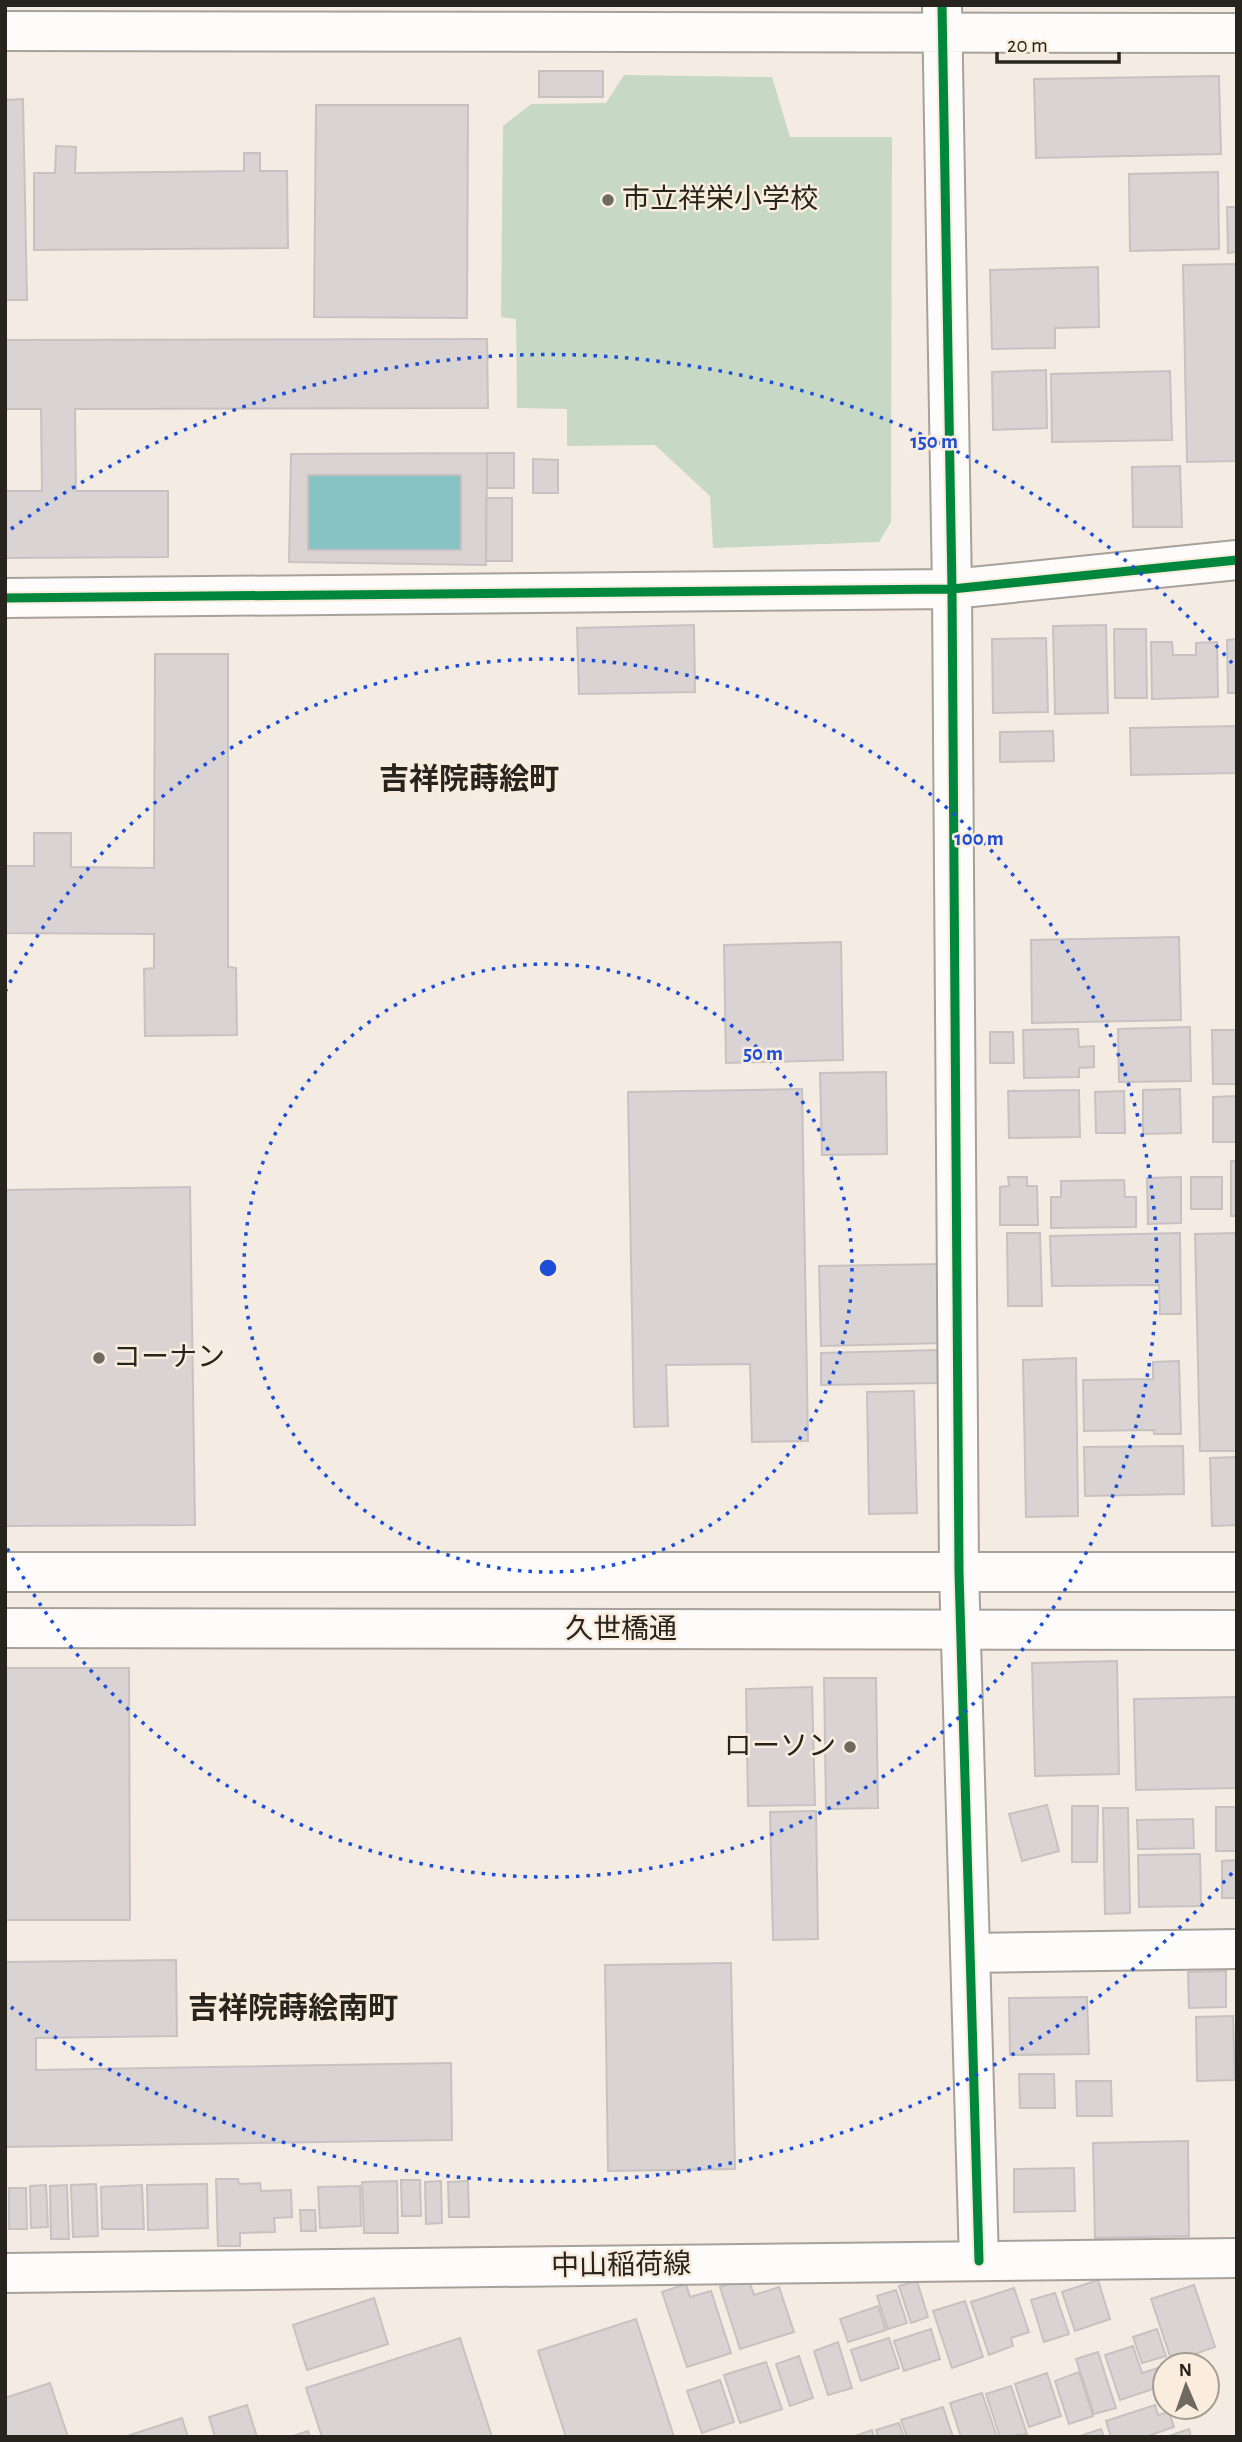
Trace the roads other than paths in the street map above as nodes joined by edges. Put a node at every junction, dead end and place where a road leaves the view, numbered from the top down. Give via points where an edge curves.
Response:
1 (942, 20) edge
2 (5, 31) edge
3 (1237, 33) edge
4 (1237, 560) edge
5 (951, 589) junction
6 (5, 598) edge
7 (5, 1572) edge
8 (959, 1572) junction
9 (1237, 1572) edge
10 (5, 1628) edge
11 (1237, 1630) edge
12 (961, 1631) junction
13 (1237, 1949) edge
14 (970, 1952) junction
15 (1237, 2259) edge
16 (979, 2261) junction
17 (5, 2273) edge

1 - 2 street
1 - 3 street
1 - 5 street
4 - 5 street
5 - 6 street
5 - 8 street
7 - 8 street, 久世橋通
8 - 9 street, 久世橋通
8 - 12 street
10 - 12 street, 久世橋通
11 - 12 street, 久世橋通
12 - 14 street
13 - 14 street
14 - 16 street
15 - 16 street, 中山稲荷線
16 - 17 street, 中山稲荷線

